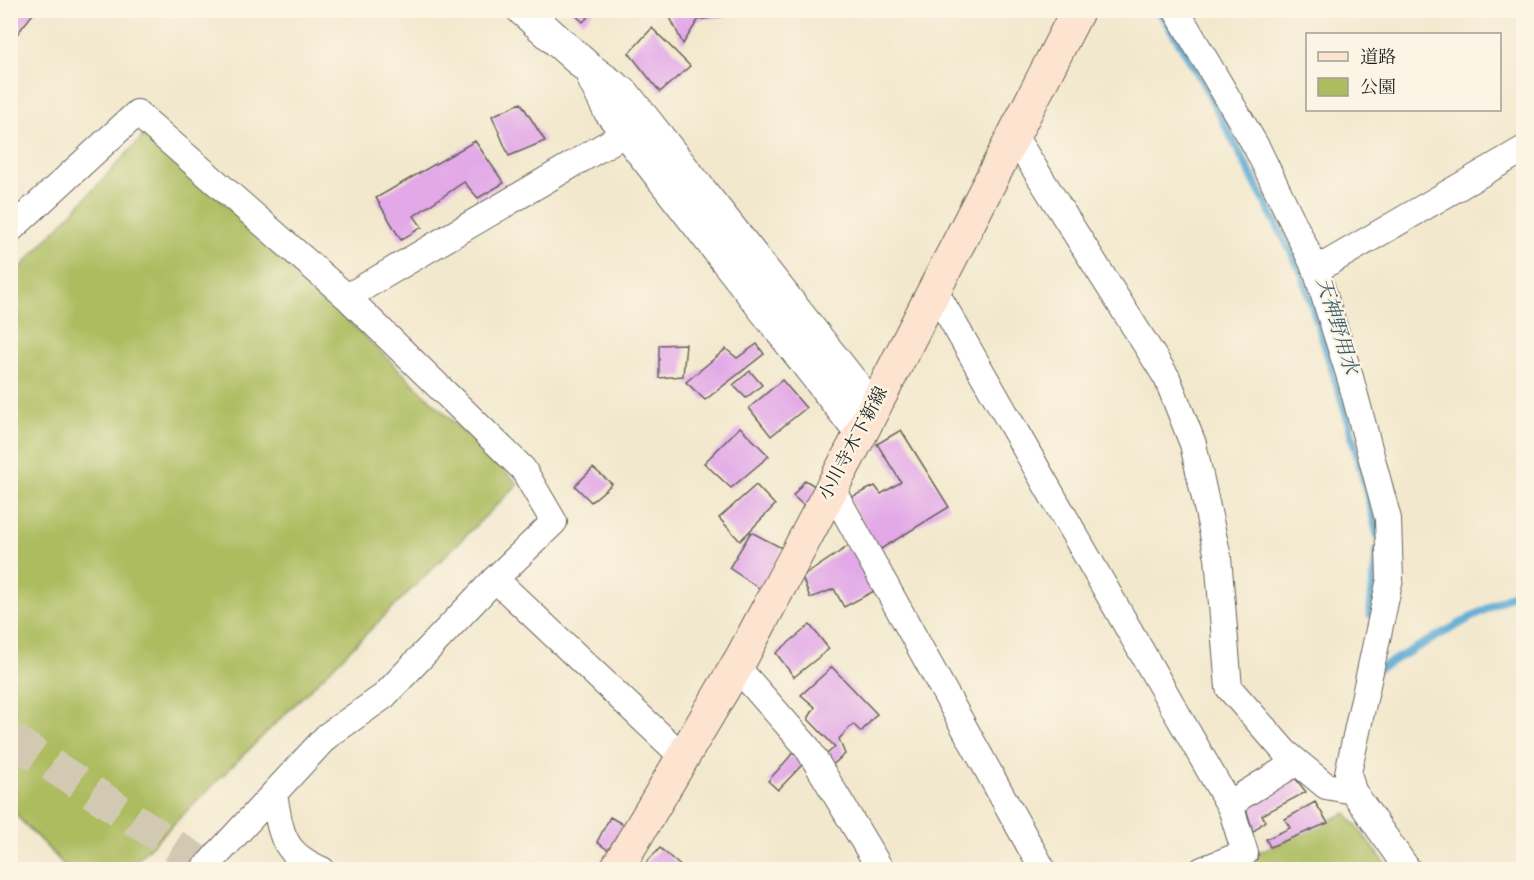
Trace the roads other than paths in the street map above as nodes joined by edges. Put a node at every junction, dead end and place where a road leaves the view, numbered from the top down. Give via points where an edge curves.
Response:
1 (523, 10) edge
2 (1077, 10) edge
3 (1176, 10) edge
4 (588, 68) junction
5 (626, 133) junction
6 (1014, 136) junction
7 (1524, 149) edge
8 (10, 230) edge
9 (1316, 270) junction
10 (934, 289) junction
11 (347, 297) junction
12 (867, 421) junction
13 (831, 487) junction
14 (495, 579) junction
15 (736, 666) junction
16 (683, 757) junction
17 (1297, 762) junction
18 (1353, 791) junction
19 (274, 794) junction
20 (1231, 808) junction
21 (203, 870) edge
22 (322, 870) edge
23 (616, 870) edge
24 (881, 870) edge
25 (1043, 870) edge
26 (1202, 870) edge
27 (1408, 870) edge

1 - 4 street
2 - 6 main road, 小川寺木下新線
3 - 9 street via 1257,148
4 - 5 street via 609,110
4 - 12 street via 624,94
5 - 11 street
5 - 12 street
6 - 10 main road, 小川寺木下新線
6 - 17 street via 1167,378 1193,444 1218,557 1229,688
7 - 9 street
8 - 11 street via 137,113
9 - 18 street via 1388,519 1390,579 1348,773
10 - 12 main road, 小川寺木下新線
10 - 20 street
11 - 14 street via 523,469 554,522
12 - 13 main road, 小川寺木下新線
13 - 15 main road, 小川寺木下新線
13 - 25 street
14 - 16 street
14 - 19 street via 384,696 327,736
15 - 16 main road, 小川寺木下新線
15 - 24 street via 807,747
16 - 23 main road, 小川寺木下新線
17 - 18 street via 1326,786
17 - 20 street via 1240,797
18 - 27 street
19 - 21 street
19 - 22 street via 281,835 297,856
20 - 26 street via 1245,853

